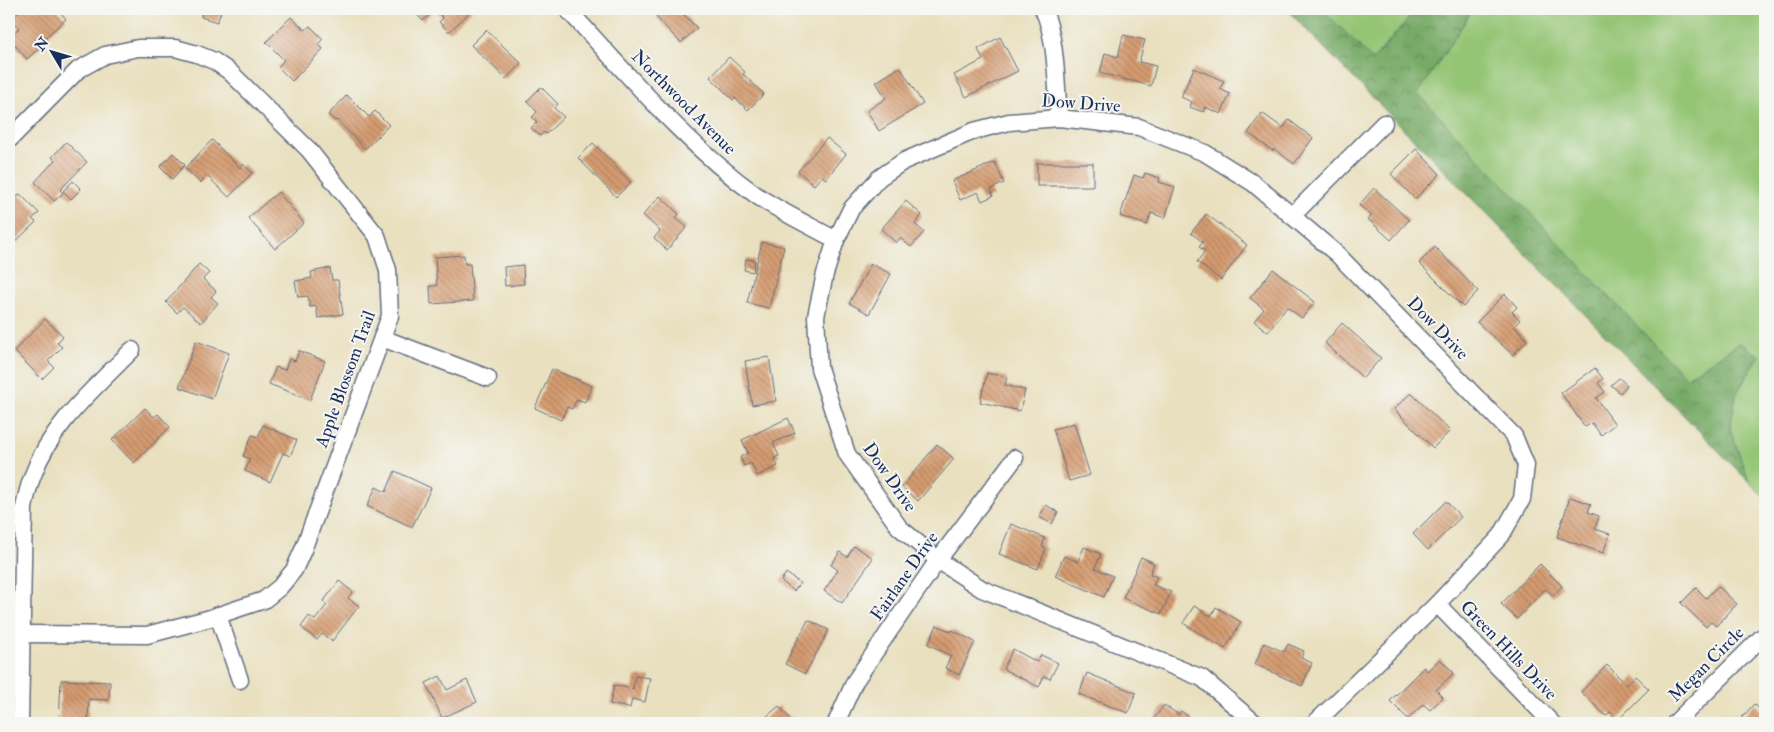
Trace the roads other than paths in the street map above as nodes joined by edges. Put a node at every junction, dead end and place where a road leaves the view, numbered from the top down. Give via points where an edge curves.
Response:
1 (567, 9) edge
2 (1043, 9) edge
3 (1059, 118) junction
4 (1384, 123) dead end
5 (9, 140) edge
6 (1292, 216) junction
7 (836, 240) junction
8 (382, 338) junction
9 (132, 350) dead end
10 (488, 378) dead end
11 (1015, 458) dead end
12 (938, 560) junction
13 (1437, 604) junction
14 (218, 615) junction
15 (21, 634) junction
16 (1765, 640) edge
17 (240, 680) dead end
18 (20, 723) edge
19 (836, 723) edge
20 (1255, 723) edge
21 (1314, 723) edge
22 (1552, 723) edge
23 (1675, 723) edge

1 - 7 street, Northwood Avenue via 712,160 758,196
2 - 3 street via 1053,52
3 - 6 street, Dow Drive via 1139,128 1205,153 1252,183
3 - 7 street, Dow Drive via 1009,122 974,131 904,161 879,178 851,209
4 - 6 street
5 - 8 street, Apple Blossom Trail via 78,70 105,56 138,48 174,48 214,61 230,72 309,150 377,236 388,270 391,299 390,316
6 - 13 street, Dow Drive via 1338,254 1491,411 1514,436 1526,465 1522,498 1500,536
7 - 12 street, Dow Drive via 816,316 819,368 847,454 898,526
8 - 10 street
8 - 14 street, Apple Blossom Trail via 294,570 264,600
9 - 15 street via 67,416 32,475 24,508
11 - 12 street, Fairlane Drive
12 - 19 street, Fairlane Drive via 855,681
12 - 20 street, Dow Drive via 982,589 1202,678
13 - 21 street, Dow Drive
13 - 22 street, Green Hills Drive
14 - 15 street, Apple Blossom Trail via 147,635
14 - 17 street
15 - 18 street
16 - 23 street, Megan Circle via 1762,637

